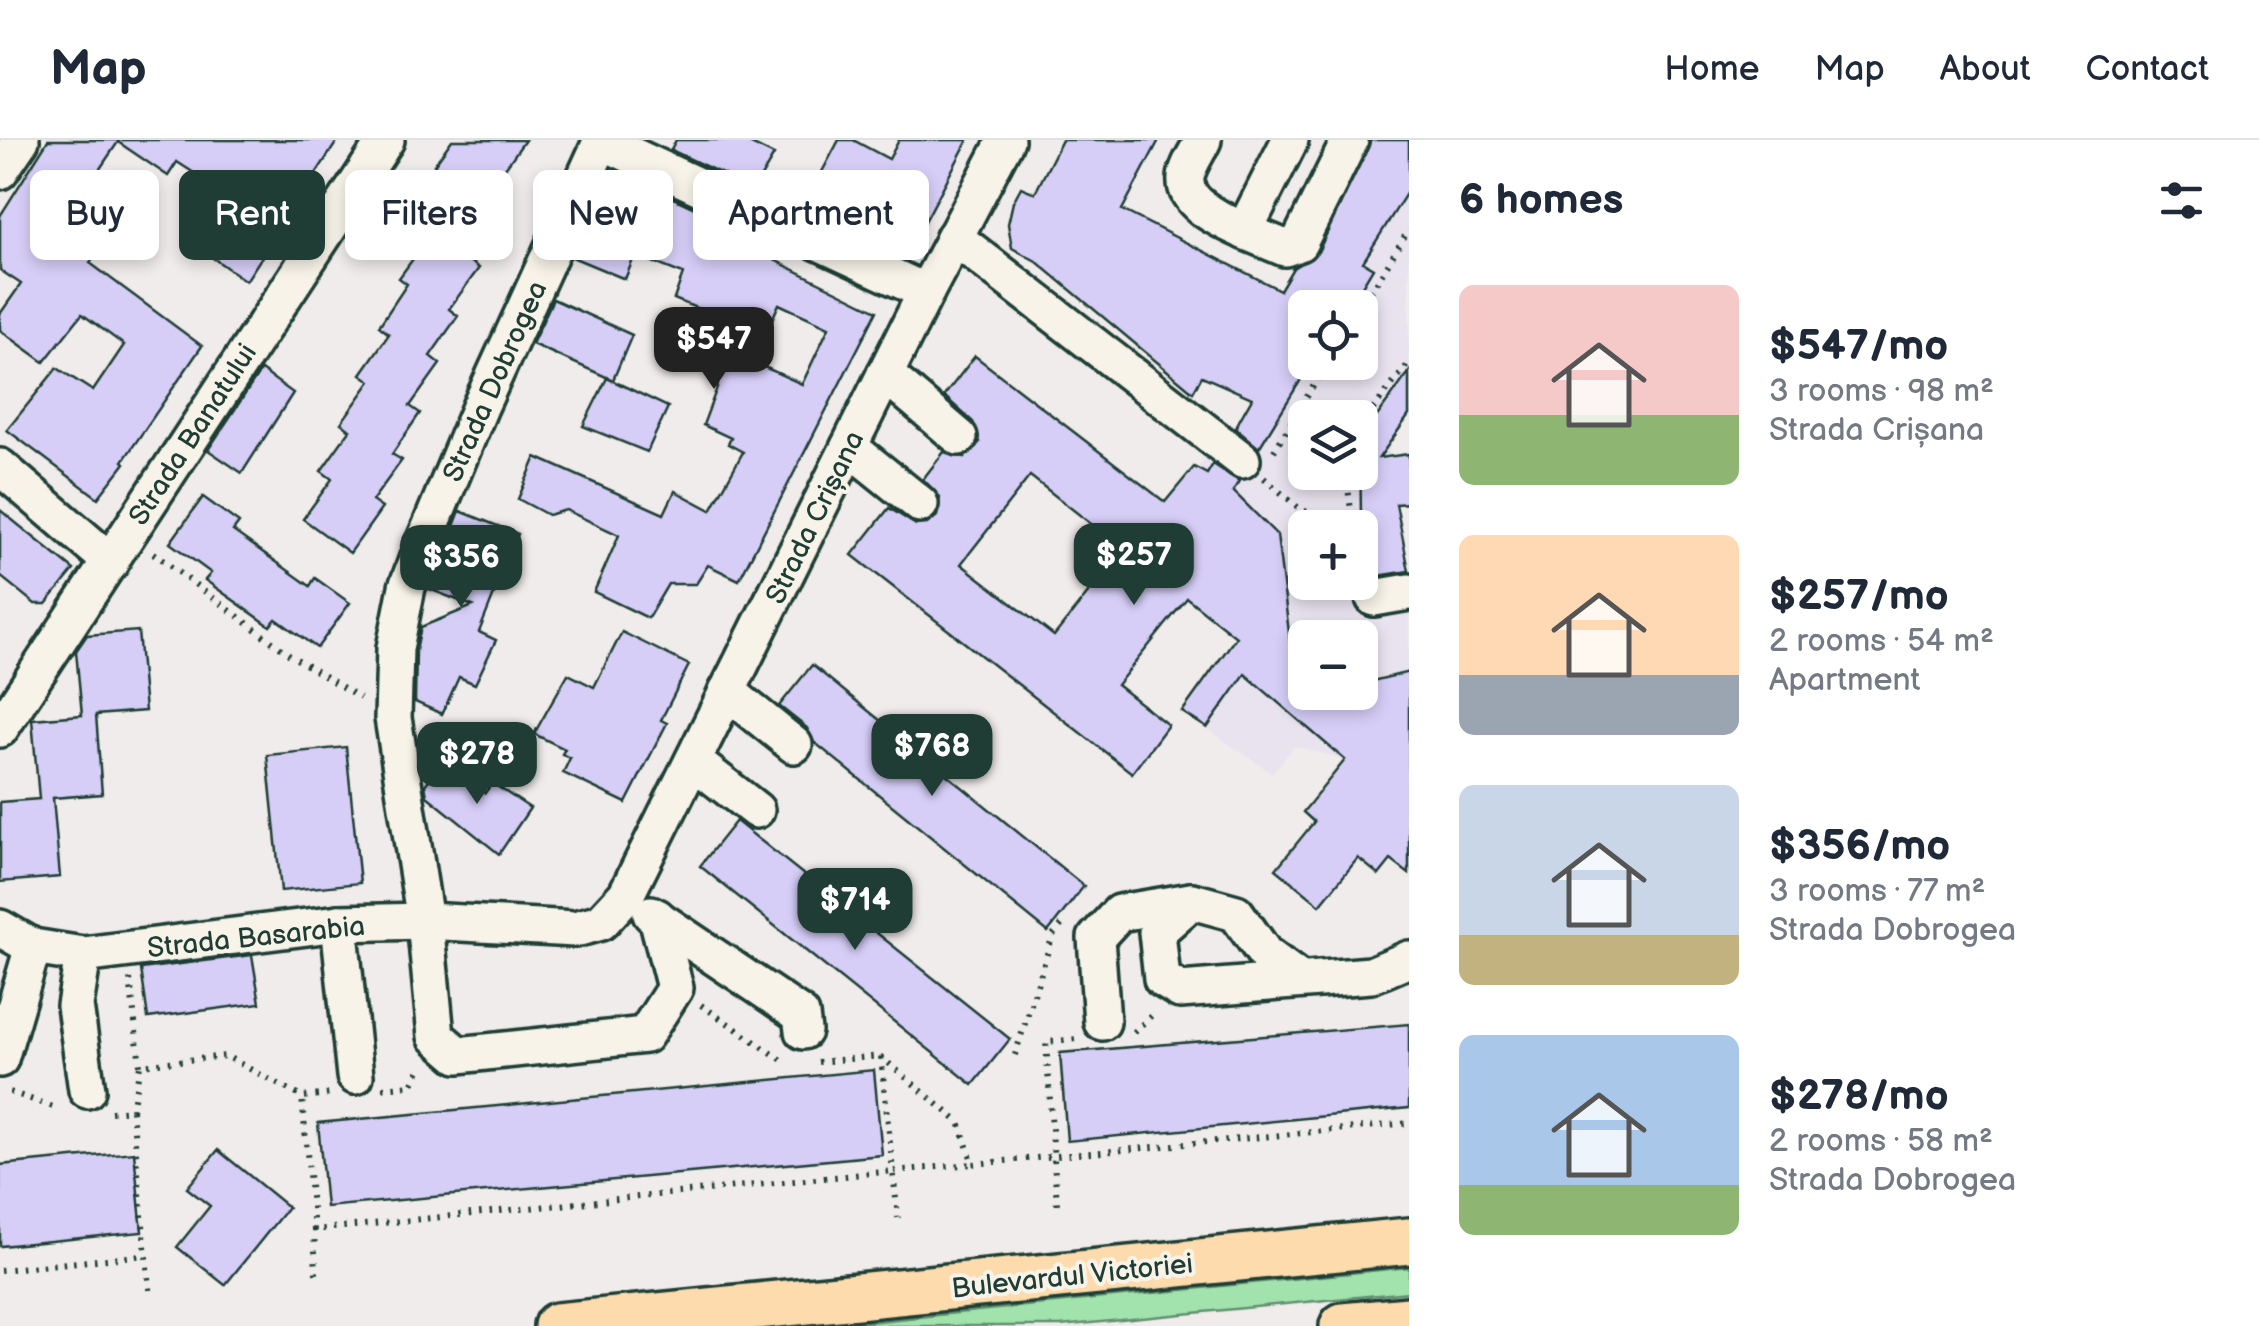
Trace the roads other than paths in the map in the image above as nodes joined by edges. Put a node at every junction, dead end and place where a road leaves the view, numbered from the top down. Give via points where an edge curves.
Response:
1 (21, 140) edge
2 (386, 140) edge
3 (1006, 140) edge
4 (1204, 140) edge
5 (1290, 140) edge
6 (1350, 140) edge
7 (601, 141) edge
8 (0, 171) edge
9 (1244, 232) junction
10 (954, 237) junction
11 (926, 292) junction
12 (885, 374) junction
13 (959, 437) dead end
14 (849, 447) junction
15 (1257, 465) road end
16 (0, 467) edge
17 (920, 504) dead end
18 (120, 548) junction
19 (727, 692) junction
20 (0, 729) edge
21 (794, 745) dead end
22 (692, 761) junction
23 (756, 810) dead end
24 (626, 896) junction
25 (1192, 901) junction
26 (657, 918) junction
27 (425, 922) junction
28 (339, 923) junction
29 (0, 928) edge
30 (33, 947) junction
31 (82, 955) junction
32 (1409, 959) edge
33 (1299, 979) junction
34 (1104, 1032) road end
35 (805, 1047) road end
36 (0, 1059) edge
37 (356, 1086) road end
38 (81, 1104) road end
39 (1409, 1242) edge
40 (701, 1319) edge
41 (1409, 1320) edge
42 (556, 1326) edge
43 (1344, 1326) edge

1 - 8 street
2 - 18 street, Strada Banatului
3 - 10 street, Strada Crișana
4 - 9 street via 1186,178 1189,191
5 - 9 street
6 - 9 street via 1298,243 1285,248
7 - 11 street, Strada Dobrogea
7 - 27 street, Strada Dobrogea via 407,587 395,648 393,718
10 - 11 street, Strada Crișana
10 - 15 street
11 - 12 street, Strada Crișana
12 - 13 street
12 - 14 street, Strada Crișana
14 - 17 street
14 - 19 street, Strada Crișana
16 - 18 street
18 - 20 street, Strada Banatului
19 - 21 street
19 - 22 street, Strada Crișana
22 - 23 street
22 - 24 street, Strada Crișana
24 - 26 street
24 - 27 street, Strada Basarabia via 601,922 575,929
25 - 33 street via 1236,912 1265,954
25 - 33 street via 1156,932 1162,980 1180,990
25 - 34 street via 1119,913 1096,938
26 - 27 street, Strada Dobrogea via 675,988 645,1035 458,1056 436,1036
26 - 35 street via 802,1015
27 - 28 street, Strada Basarabia
28 - 31 street, Strada Basarabia
28 - 37 street
29 - 30 street, Strada Basarabia
30 - 31 street, Strada Basarabia
30 - 36 street
31 - 38 street via 76,1006
32 - 33 street via 1371,975
39 - 40 main road, Bulevardul Victoriei
40 - 42 main road, Bulevardul Victoriei
41 - 43 main road

